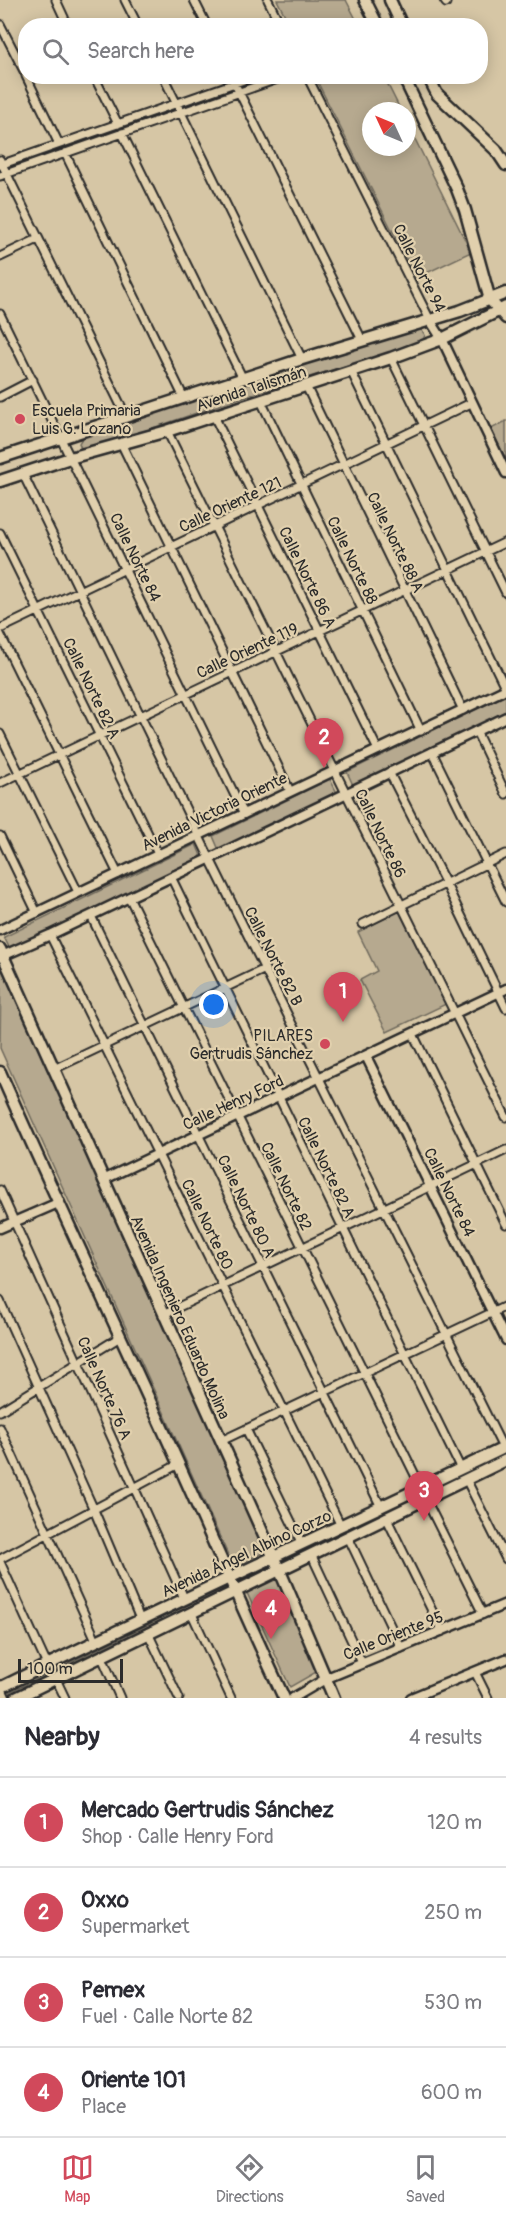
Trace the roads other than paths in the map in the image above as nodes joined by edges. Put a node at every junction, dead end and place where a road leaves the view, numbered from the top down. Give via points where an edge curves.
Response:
1 (56, 0) edge
2 (124, 0) edge
3 (194, 0) edge
4 (268, 0) edge
5 (365, 0) edge
6 (390, 0) edge
7 (64, 18) edge
8 (134, 18) edge
9 (203, 18) edge
10 (277, 18) edge
11 (374, 18) edge
12 (398, 18) edge
13 (0, 24) edge
14 (18, 60) edge
15 (30, 84) edge
16 (98, 84) edge
17 (167, 84) edge
18 (223, 84) edge
19 (235, 84) edge
20 (262, 84) edge
21 (311, 84) edge
22 (407, 84) edge
23 (432, 84) edge
24 (239, 92) junction
25 (176, 103) junction
26 (180, 112) junction
27 (118, 124) junction
28 (122, 133) junction
29 (59, 144) junction
30 (65, 153) junction
31 (1, 164) edge
32 (506, 165) edge
33 (3, 174) edge
34 (38, 239) junction
35 (0, 256) edge
36 (506, 293) edge
37 (490, 300) junction
38 (504, 312) edge
39 (0, 314) edge
40 (430, 320) junction
41 (442, 339) junction
42 (362, 340) junction
43 (391, 358) junction
44 (302, 359) junction
45 (351, 371) junction
46 (243, 379) junction
47 (33, 380) junction
48 (306, 386) junction
49 (0, 397) edge
50 (184, 398) junction
51 (261, 401) junction
52 (471, 403) junction
53 (126, 416) junction
54 (214, 416) junction
55 (424, 425) junction
56 (167, 431) junction
57 (61, 439) junction
58 (121, 443) junction
59 (386, 445) junction
60 (0, 458) edge
61 (70, 458) junction
62 (343, 465) junction
63 (506, 473) edge
64 (23, 474) junction
65 (0, 481) edge
66 (301, 485) junction
67 (258, 506) junction
68 (214, 527) junction
69 (0, 533) edge
70 (506, 542) edge
71 (172, 546) junction
72 (486, 552) junction
73 (126, 569) junction
74 (448, 569) junction
75 (405, 590) junction
76 (79, 591) junction
77 (506, 593) edge
78 (39, 610) junction
79 (362, 610) junction
80 (0, 631) edge
81 (320, 631) junction
82 (276, 652) junction
83 (234, 672) junction
84 (506, 689) edge
85 (186, 694) junction
86 (463, 710) junction
87 (142, 715) junction
88 (506, 717) edge
89 (420, 731) junction
90 (476, 731) junction
91 (0, 734) edge
92 (100, 735) junction
93 (378, 750) junction
94 (432, 752) junction
95 (60, 754) junction
96 (334, 770) junction
97 (389, 772) junction
98 (19, 774) junction
99 (0, 783) edge
100 (291, 790) junction
101 (346, 792) junction
102 (506, 794) edge
103 (244, 814) junction
104 (199, 835) junction
105 (0, 836) edge
106 (158, 854) junction
107 (506, 854) edge
108 (210, 859) junction
109 (487, 864) junction
110 (118, 874) junction
111 (171, 877) junction
112 (445, 882) junction
113 (78, 892) junction
114 (129, 897) junction
115 (506, 902) edge
116 (402, 905) junction
117 (37, 913) junction
118 (91, 915) junction
119 (363, 924) dead end
120 (0, 930) edge
121 (50, 935) junction
122 (1, 954) edge
123 (265, 969) junction
124 (225, 988) junction
125 (502, 991) edge
126 (184, 1007) junction
127 (506, 1008) edge
128 (455, 1014) junction
129 (144, 1026) junction
130 (413, 1034) junction
131 (104, 1045) junction
132 (366, 1056) junction
133 (54, 1069) junction
134 (0, 1072) edge
135 (320, 1078) junction
136 (278, 1098) junction
137 (238, 1117) junction
138 (506, 1117) edge
139 (197, 1136) junction
140 (506, 1150) edge
141 (158, 1155) junction
142 (476, 1164) junction
143 (103, 1180) junction
144 (431, 1187) junction
145 (0, 1190) edge
146 (57, 1203) junction
147 (383, 1209) junction
148 (14, 1222) junction
149 (506, 1224) edge
150 (0, 1228) edge
151 (342, 1229) junction
152 (302, 1248) junction
153 (263, 1268) junction
154 (223, 1287) junction
155 (0, 1301) edge
156 (506, 1306) edge
157 (492, 1312) junction
158 (164, 1314) junction
159 (446, 1334) junction
160 (120, 1337) junction
161 (506, 1340) edge
162 (404, 1354) junction
163 (78, 1363) junction
164 (364, 1372) junction
165 (39, 1388) junction
166 (324, 1392) junction
167 (284, 1411) junction
168 (0, 1412) edge
169 (0, 1428) edge
170 (246, 1429) junction
171 (221, 1441) junction
172 (504, 1448) edge
173 (506, 1460) edge
174 (179, 1464) junction
175 (464, 1474) junction
176 (134, 1487) junction
177 (423, 1493) junction
178 (94, 1510) junction
179 (383, 1512) junction
180 (341, 1526) junction
181 (48, 1533) junction
182 (348, 1537) junction
183 (302, 1544) junction
184 (311, 1554) junction
185 (273, 1558) junction
186 (506, 1559) edge
187 (0, 1560) edge
188 (279, 1570) junction
189 (228, 1578) junction
190 (234, 1592) junction
191 (184, 1598) junction
192 (506, 1604) edge
193 (192, 1614) junction
194 (483, 1614) junction
195 (140, 1619) junction
196 (442, 1631) junction
197 (149, 1635) junction
198 (96, 1640) junction
199 (401, 1648) junction
200 (102, 1657) junction
201 (506, 1659) edge
202 (362, 1663) junction
203 (47, 1665) junction
204 (475, 1672) junction
205 (327, 1678) junction
206 (56, 1680) junction
207 (0, 1687) edge
208 (429, 1695) edge
209 (6, 1698) edge
210 (16, 1698) edge
211 (65, 1698) edge
212 (120, 1698) edge
213 (179, 1698) edge
214 (231, 1698) edge
215 (284, 1698) edge
216 (293, 1698) edge
217 (334, 1698) edge
218 (411, 1698) edge
219 (488, 1698) edge

1 - 7 street
2 - 8 street
3 - 9 street
4 - 10 street
5 - 11 main road
6 - 12 main road
13 - 14 street
15 - 29 street
16 - 27 street
17 - 25 street
18 - 25 street
19 - 24 street
20 - 24 street
21 - 40 street, Calle Norte 94
22 - 37 main road via 458,189
23 - 32 main road via 437,94 496,150
24 - 26 street
24 - 42 street
25 - 26 street
25 - 27 street
26 - 28 street
26 - 44 street
27 - 29 street
28 - 30 street
28 - 46 street
29 - 31 street
30 - 33 street
30 - 50 street
31 - 33 street
33 - 34 street
34 - 35 street
34 - 53 street
36 - 37 main road, Avenida Talismán
37 - 38 main road
37 - 40 main road, Avenida Talismán
38 - 41 main road, Avenida Talismán
39 - 47 street, Calle Norte 84
40 - 41 street, Calle Norte 94
40 - 42 main road, Avenida Talismán
41 - 43 main road, Avenida Talismán
41 - 52 street, Calle Norte 94
42 - 44 main road, Avenida Talismán
43 - 45 main road, Avenida Talismán
43 - 55 street
44 - 46 main road, Avenida Talismán
45 - 48 main road, Avenida Talismán
45 - 59 street
46 - 50 main road, Avenida Talismán
47 - 49 street
47 - 57 street, Calle Norte 84
48 - 51 main road, Avenida Talismán
48 - 62 street, Calle Norte 88 A
50 - 53 main road, Avenida Talismán
51 - 54 main road, Avenida Talismán
51 - 66 street, Calle Norte 88
52 - 55 street, Calle Oriente 121
52 - 63 street, Calle Norte 94
53 - 57 main road, Avenida Talismán
54 - 56 main road, Avenida Talismán
54 - 67 street, Calle Norte 86 A
55 - 59 street, Calle Oriente 121
55 - 72 street
56 - 58 main road, Avenida Talismán
56 - 68 street, Calle Norte 86
57 - 60 main road, Avenida Talismán
57 - 61 street, Calle Norte 84
58 - 61 main road, Avenida Talismán
58 - 71 street
59 - 62 street, Calle Oriente 121
59 - 74 street
61 - 64 main road, Avenida Talismán
61 - 73 street, Calle Norte 84
62 - 66 street, Calle Oriente 121
62 - 75 street, Calle Norte 88 A
64 - 65 main road, Avenida Talismán
64 - 76 street, Calle Norte 82 B
66 - 67 street, Calle Oriente 121
66 - 79 street, Calle Norte 88
67 - 68 street, Calle Oriente 121
67 - 81 street, Calle Norte 86 A
68 - 71 street, Calle Oriente 121
68 - 82 street, Calle Norte 86
69 - 78 street, Calle Norte 82 A
70 - 72 street, Calle Oriente 119
71 - 73 street, Calle Oriente 121
71 - 83 street
72 - 74 street, Calle Oriente 119
72 - 77 street
73 - 76 street, Calle Oriente 121
73 - 85 street, Calle Norte 84
74 - 75 street, Calle Oriente 119
74 - 84 street
75 - 79 street, Calle Oriente 119
75 - 86 street, Calle Norte 88 A
76 - 78 street, Calle Oriente 121
76 - 87 street, Calle Norte 82 B
78 - 80 street, Calle Oriente 121
78 - 92 street, Calle Norte 82 A
79 - 81 street, Calle Oriente 119
79 - 89 street, Calle Norte 88
80 - 95 street
81 - 82 street, Calle Oriente 119
81 - 93 street, Calle Norte 86 A
82 - 83 street, Calle Oriente 119
82 - 96 street, Calle Norte 86
83 - 85 street, Calle Oriente 119
83 - 100 street
84 - 86 street, Avenida Victoria Oriente
85 - 87 street, Calle Oriente 119
85 - 103 street, Calle Norte 84
86 - 89 street, Avenida Victoria Oriente
87 - 92 street, Calle Oriente 119
87 - 104 street, Calle Norte 82 B
88 - 90 street
89 - 93 street, Avenida Victoria Oriente
90 - 94 street
90 - 102 street
91 - 98 street
92 - 95 street, Calle Oriente 119
92 - 106 street, Calle Norte 82 A
93 - 96 street, Avenida Victoria Oriente
94 - 97 street
94 - 109 street
95 - 98 street, Calle Oriente 119
95 - 110 street
96 - 100 street, Avenida Victoria Oriente
96 - 101 street, Calle Norte 86
97 - 101 street
97 - 112 street
98 - 99 street, Calle Oriente 119
98 - 113 street
100 - 103 street, Avenida Victoria Oriente
101 - 108 street
101 - 116 street, Calle Norte 86
103 - 104 street, Avenida Victoria Oriente
104 - 106 street, Avenida Victoria Oriente
104 - 108 street, Calle Norte 82 B
105 - 117 street
106 - 110 street, Avenida Victoria Oriente
107 - 109 street
108 - 111 street
108 - 123 street, Calle Norte 82 B
109 - 112 street
109 - 115 street
110 - 113 street, Avenida Victoria Oriente
111 - 114 street
111 - 124 street, Calle Norte 82 A
112 - 116 street
112 - 125 street
113 - 117 street, Avenida Victoria Oriente
114 - 118 street
114 - 126 street, Calle Norte 82
116 - 119 street
116 - 128 street, Calle Norte 86
117 - 120 street, Avenida Victoria Oriente
118 - 121 street
118 - 129 street, Calle Norte 80 A
121 - 122 street
121 - 131 street, Calle Norte 80
122 - 133 main road, Avenida Ingeniero Eduardo Molina
123 - 124 street
123 - 135 street, Calle Norte 82 B
124 - 126 street
124 - 136 street, Calle Norte 82 A
125 - 127 street
125 - 128 street, Calle Henry Ford
126 - 129 street
126 - 137 street, Calle Norte 82
128 - 130 street, Calle Henry Ford
128 - 138 street, Calle Norte 86
129 - 131 street
129 - 139 street, Calle Norte 80 A
130 - 132 street, Calle Henry Ford
130 - 142 street
131 - 133 street
131 - 141 street, Calle Norte 80
132 - 135 street, Calle Henry Ford
132 - 144 street, Calle Norte 84
133 - 143 main road, Avenida Ingeniero Eduardo Molina
134 - 146 main road
135 - 136 street, Calle Henry Ford
135 - 147 street, Calle Norte 82 B
136 - 137 street, Calle Henry Ford
136 - 151 street, Calle Norte 82 A
137 - 139 street, Calle Henry Ford
137 - 152 street, Calle Norte 82
139 - 141 street, Calle Henry Ford
139 - 153 street, Calle Norte 80 A
140 - 142 street
141 - 143 street, Calle Henry Ford
141 - 154 street, Calle Norte 80
142 - 144 street
142 - 149 street
143 - 158 main road, Avenida Ingeniero Eduardo Molina
144 - 147 street
144 - 157 street, Calle Norte 84
145 - 148 street, Calle Norte 76 A
146 - 148 street
146 - 160 main road
147 - 151 street
147 - 159 street, Calle Norte 82 B
148 - 150 street
148 - 163 street, Calle Norte 76 A
151 - 152 street
151 - 162 street, Calle Norte 82 A
152 - 153 street
152 - 164 street, Calle Norte 82
153 - 154 street
153 - 166 street, Calle Norte 80 A
154 - 158 street
154 - 167 street, Calle Norte 80
155 - 165 street
156 - 157 street
157 - 159 street
157 - 161 street, Calle Norte 84
158 - 171 main road, Avenida Ingeniero Eduardo Molina
159 - 162 street
159 - 172 street, Calle Norte 82 B
160 - 163 street
160 - 174 main road
162 - 164 street
162 - 175 street, Calle Norte 82 A
163 - 165 street
163 - 176 street, Calle Norte 76 A
164 - 166 street
164 - 177 street, Calle Norte 82
165 - 168 street
165 - 178 street
166 - 167 street
166 - 179 street, Calle Norte 80 A
167 - 170 street
167 - 180 street, Calle Norte 80
169 - 181 street
170 - 171 street
170 - 183 street
171 - 185 main road, Avenida Ingeniero Eduardo Molina
172 - 175 main road, Avenida Ángel Albino Corzo
173 - 175 main road, Avenida Ángel Albino Corzo
174 - 176 street
174 - 189 main road
175 - 177 main road, Avenida Ángel Albino Corzo
175 - 186 street, Calle Norte 82 A
176 - 178 street
176 - 191 street, Calle Norte 76 A
177 - 179 main road, Avenida Ángel Albino Corzo
177 - 194 street, Calle Norte 82
178 - 181 street
178 - 195 street
179 - 180 main road, Avenida Ángel Albino Corzo
179 - 182 main road, Avenida Ángel Albino Corzo
179 - 196 street, Calle Norte 80 A
180 - 183 main road, Avenida Ángel Albino Corzo
181 - 187 street
181 - 198 street
182 - 184 main road, Avenida Ángel Albino Corzo
182 - 199 street
183 - 185 main road, Avenida Ángel Albino Corzo
184 - 188 main road, Avenida Ángel Albino Corzo
184 - 202 street
185 - 188 main road, Avenida Ingeniero Eduardo Molina
185 - 189 main road, Avenida Ángel Albino Corzo
187 - 203 street
188 - 190 main road, Avenida Ángel Albino Corzo
188 - 205 main road, Avenida Ingeniero Eduardo Molina
189 - 190 main road
189 - 191 main road, Avenida Ángel Albino Corzo
190 - 193 main road, Avenida Ángel Albino Corzo
190 - 215 main road
191 - 195 main road, Avenida Ángel Albino Corzo
192 - 194 street, Calle Oriente 95
193 - 197 main road, Avenida Ángel Albino Corzo
193 - 214 street
194 - 196 street, Calle Oriente 95
195 - 198 main road, Avenida Ángel Albino Corzo
196 - 199 street, Calle Oriente 95
197 - 200 main road, Avenida Ángel Albino Corzo
197 - 213 street
198 - 203 main road, Avenida Ángel Albino Corzo
199 - 202 street, Calle Oriente 95
200 - 206 main road, Avenida Ángel Albino Corzo
200 - 212 street
201 - 204 street
202 - 205 street, Calle Oriente 95
203 - 207 main road, Avenida Ángel Albino Corzo
204 - 208 street
204 - 219 street
205 - 216 street, Calle Oriente 95
205 - 217 main road, Avenida Ingeniero Eduardo Molina
206 - 210 main road, Avenida Ángel Albino Corzo
206 - 211 street
207 - 209 street
208 - 218 street

